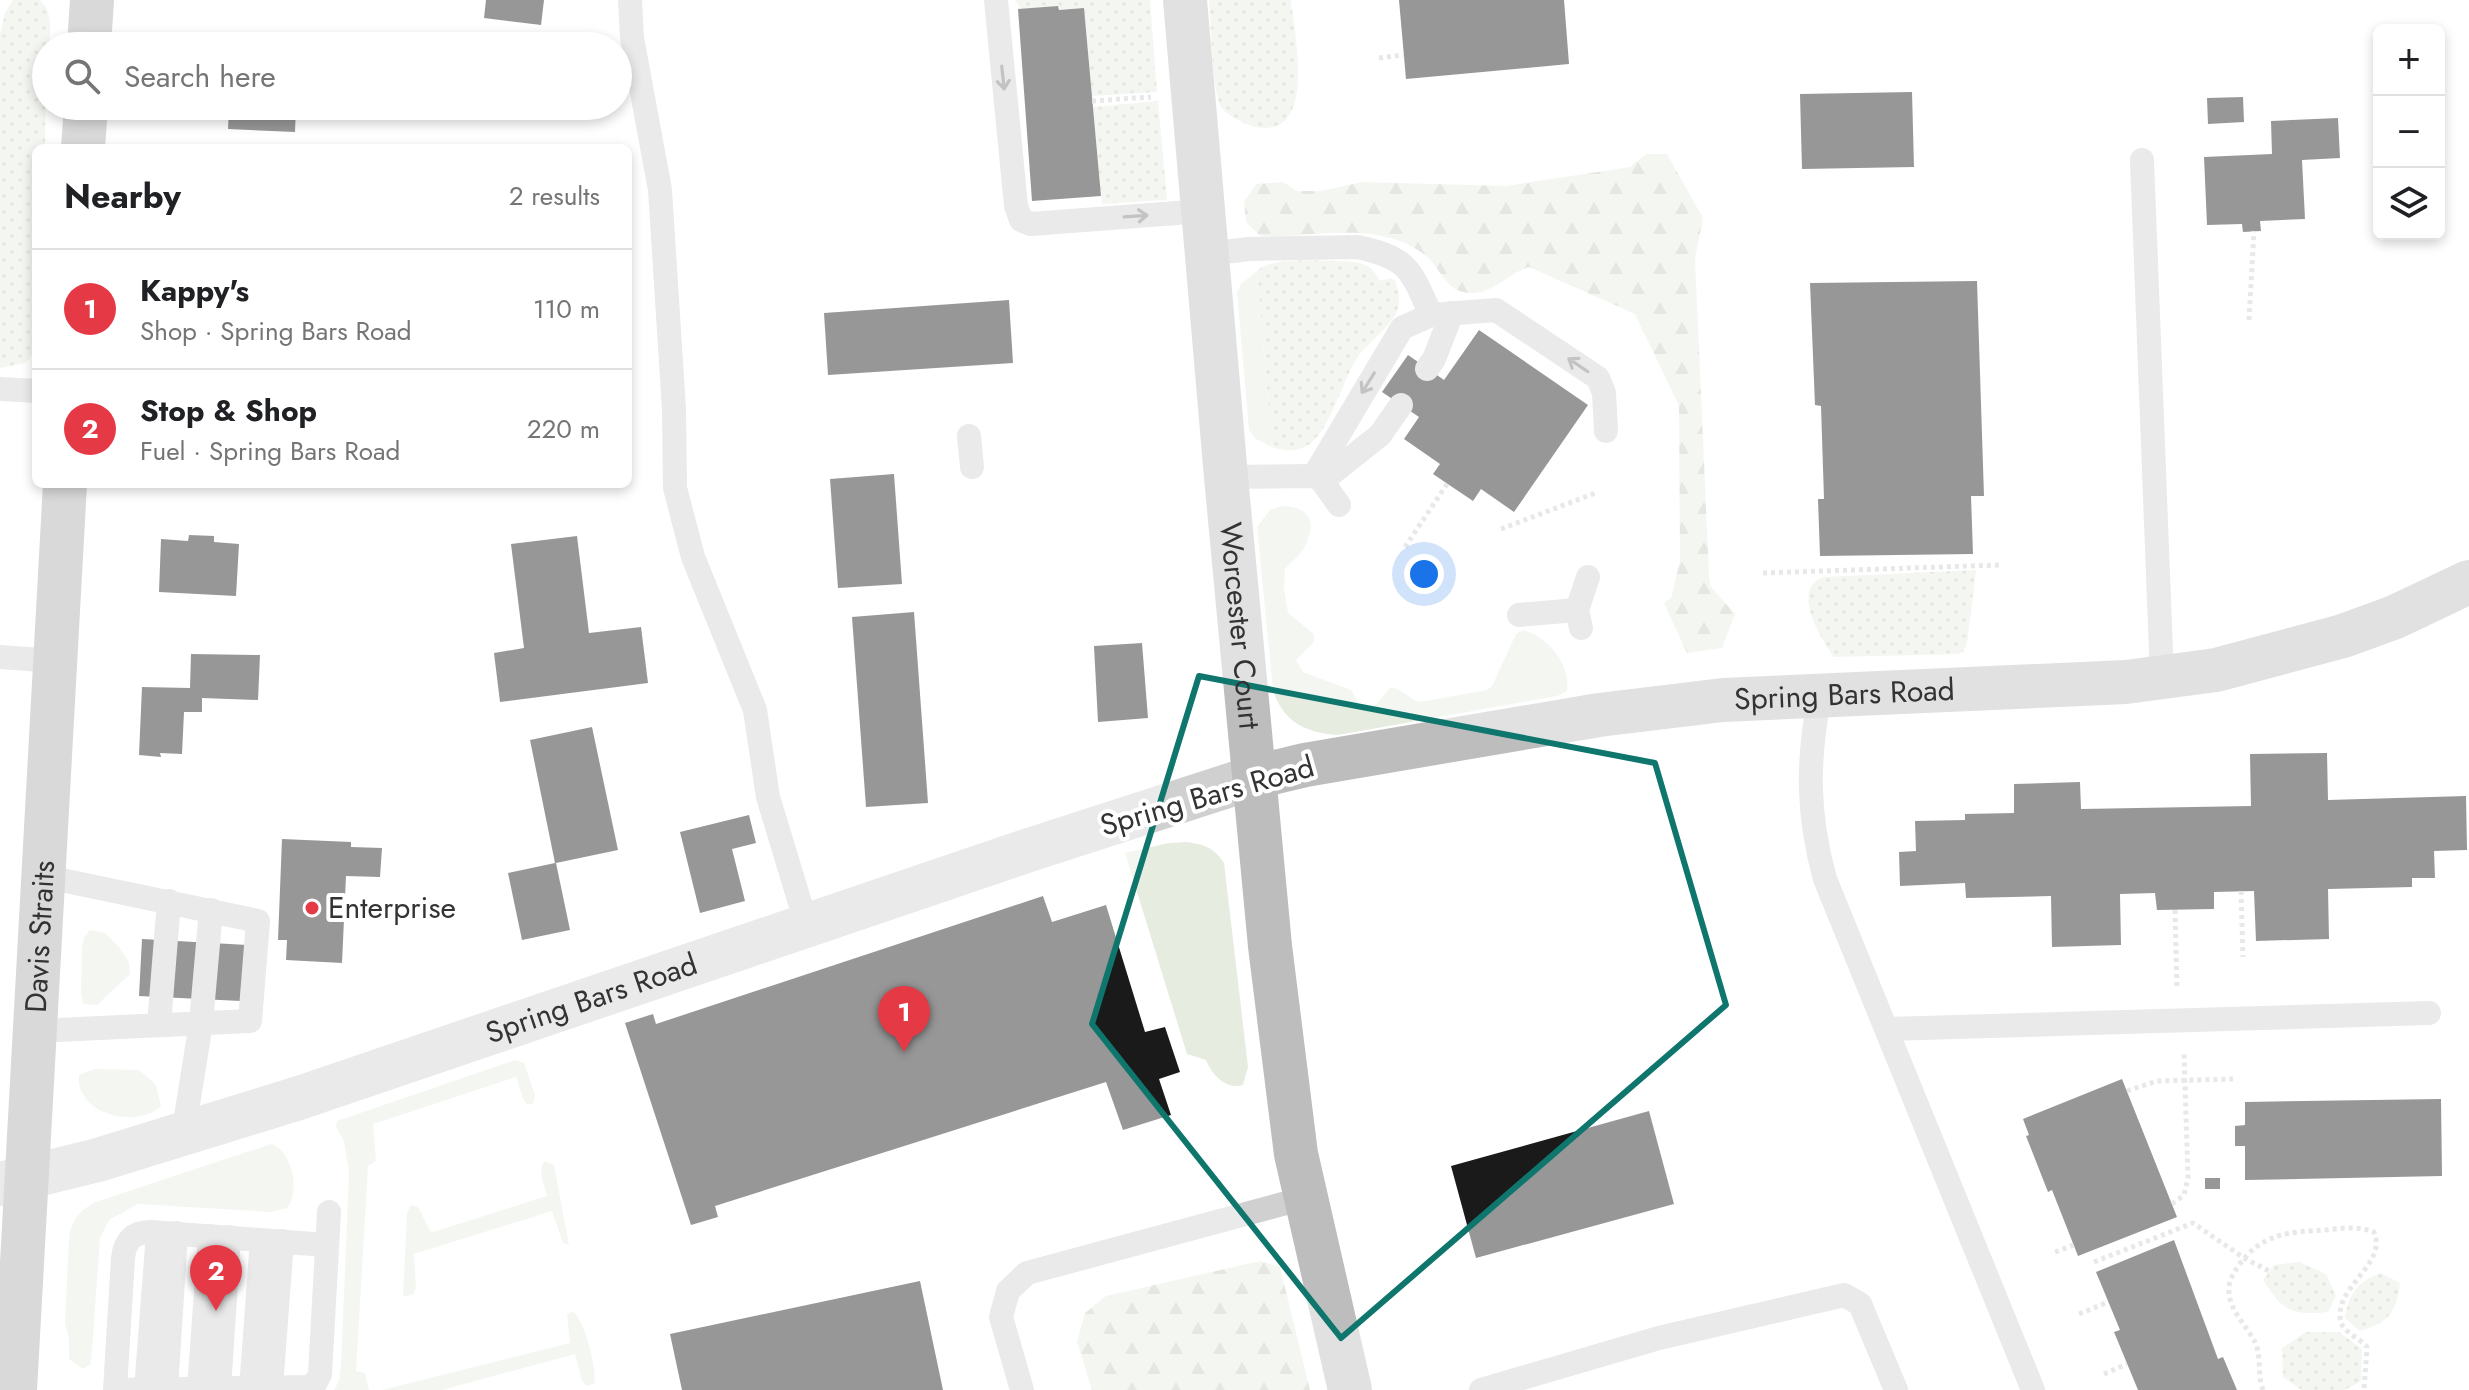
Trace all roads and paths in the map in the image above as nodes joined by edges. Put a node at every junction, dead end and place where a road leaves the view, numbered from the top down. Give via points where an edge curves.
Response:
1 (92, 0) edge
2 (630, 0) edge
3 (996, 0) edge
4 (1185, 0) edge
5 (90, 32) edge
6 (632, 32) edge
7 (632, 38) edge
8 (1404, 55) dead end
9 (1379, 58) dead end
10 (1164, 96) dead end
11 (1092, 101) dead end
12 (85, 120) edge
13 (83, 144) edge
14 (2142, 160) dead end
15 (1203, 211) junction
16 (2254, 231) dead end
17 (1206, 254) junction
18 (1441, 314) junction
19 (2249, 320) dead end
20 (1427, 369) dead end
21 (0, 389) edge
22 (32, 391) edge
23 (1401, 405) dead end
24 (1606, 431) dead end
25 (969, 436) dead end
26 (972, 467) dead end
27 (1226, 477) junction
28 (1318, 478) junction
29 (1447, 484) dead end
30 (65, 488) edge
31 (1598, 492) dead end
32 (1339, 505) dead end
33 (1501, 529) dead end
34 (1405, 547) dead end
35 (1999, 565) dead end
36 (1763, 573) dead end
37 (1588, 577) dead end
38 (2469, 582) edge
39 (1519, 615) dead end
40 (0, 657) edge
41 (55, 661) junction
42 (2162, 678) junction
43 (1820, 695) junction
44 (1255, 777) junction
45 (42, 876) junction
46 (2241, 891) dead end
47 (169, 901) junction
48 (211, 910) junction
49 (2175, 910) dead end
50 (807, 926) junction
51 (2243, 957) dead end
52 (2429, 1013) dead end
53 (2180, 1020) junction
54 (201, 1023) junction
55 (159, 1025) junction
56 (1887, 1029) junction
57 (35, 1031) junction
58 (2233, 1079) dead end
59 (2185, 1080) junction
60 (2127, 1091) dead end
61 (183, 1135) junction
62 (13, 1180) edge
63 (1305, 1198) junction
64 (2172, 1204) dead end
65 (329, 1212) dead end
66 (167, 1233) junction
67 (219, 1236) junction
68 (272, 1240) junction
69 (327, 1245) junction
70 (2074, 1245) dead end
71 (2055, 1252) dead end
72 (2244, 1258) junction
73 (2094, 1262) dead end
74 (2269, 1271) dead end
75 (11, 1280) edge
76 (2108, 1302) dead end
77 (2079, 1314) dead end
78 (2127, 1364) dead end
79 (2104, 1374) dead end
80 (261, 1388) edge
81 (166, 1389) edge
82 (199, 1389) edge
83 (219, 1389) edge
84 (15, 1390) edge
85 (146, 1390) edge
86 (1022, 1390) edge
87 (1350, 1390) edge
88 (1481, 1390) edge
89 (1896, 1390) edge
90 (2033, 1390) edge
91 (2263, 1390) edge
92 (2364, 1390) edge

1 - 5 main road
2 - 6 lane
3 -> 15 lane via 1021,220 1031,224
4 - 15 street, Worcester Court
7 - 50 lane via 660,190 675,488 693,557 755,710 768,797
8 - 9 path
10 - 11 path
12 - 13 main road
14 - 42 lane
15 - 17 street, Worcester Court
16 - 19 path
17 - 18 lane via 1358,247 1374,251 1391,256 1411,272
17 - 27 street, Worcester Court
18 - 20 lane via 1434,359
24 -> 18 lane via 1598,378 1496,310
18 -> 28 lane via 1402,328
21 - 22 lane
23 - 28 lane via 1380,435
25 - 26 lane
27 - 28 lane
27 - 44 street, Worcester Court
28 - 32 lane
29 - 34 path
30 - 41 main road, Davis Straits
31 - 33 path
35 - 36 path
37 - 39 lane via 1579,619
38 - 42 street, Spring Bars Road via 2343,636 2216,670
40 - 41 lane
41 - 45 main road, Davis Straits
42 - 43 street, Spring Bars Road
43 - 44 street, Spring Bars Road via 1599,715
43 - 56 lane via 1809,779 1816,845
44 - 50 street, Spring Bars Road
44 - 63 street, Worcester Court via 1270,946
45 - 47 lane
45 - 57 main road, Davis Straits
46 - 51 path
47 - 48 lane
47 - 55 lane
48 - 54 lane
48 - 54 lane via 258,921 250,1021
49 - 53 path
50 - 61 street, Spring Bars Road
52 - 53 lane
53 - 56 lane
53 - 59 path
54 - 55 lane
54 - 61 lane
55 - 57 lane
56 - 90 lane
57 - 62 main road, Davis Straits
58 - 59 path
59 - 60 path via 2157,1081
59 - 64 path via 2188,1178 2184,1195
61 - 62 street, Spring Bars Road
62 - 75 main road, Davis Straits
63 - 86 lane via 1027,1273 1008,1291 1001,1317
63 - 87 street, Worcester Court
65 - 69 lane
66 - 67 lane
66 - 81 lane
66 - 85 lane via 133,1235 123,1258 115,1390
67 - 68 lane
67 - 82 lane
67 - 83 lane
68 - 69 lane
68 - 80 lane
69 - 80 lane via 320,1374 309,1387
70 - 71 path
72 - 73 path via 2193,1223
72 - 74 path
72 - 91 path via 2233,1275 2230,1301 2256,1344
72 - 92 path via 2259,1243 2295,1232 2374,1232 2375,1252 2341,1314 2341,1324 2367,1347
75 - 84 main road, Davis Straits
76 - 77 path
78 - 79 path
80 - 83 lane
81 - 82 lane
81 - 85 lane
82 - 83 lane
88 - 89 lane via 1659,1338 1844,1295 1860,1304

